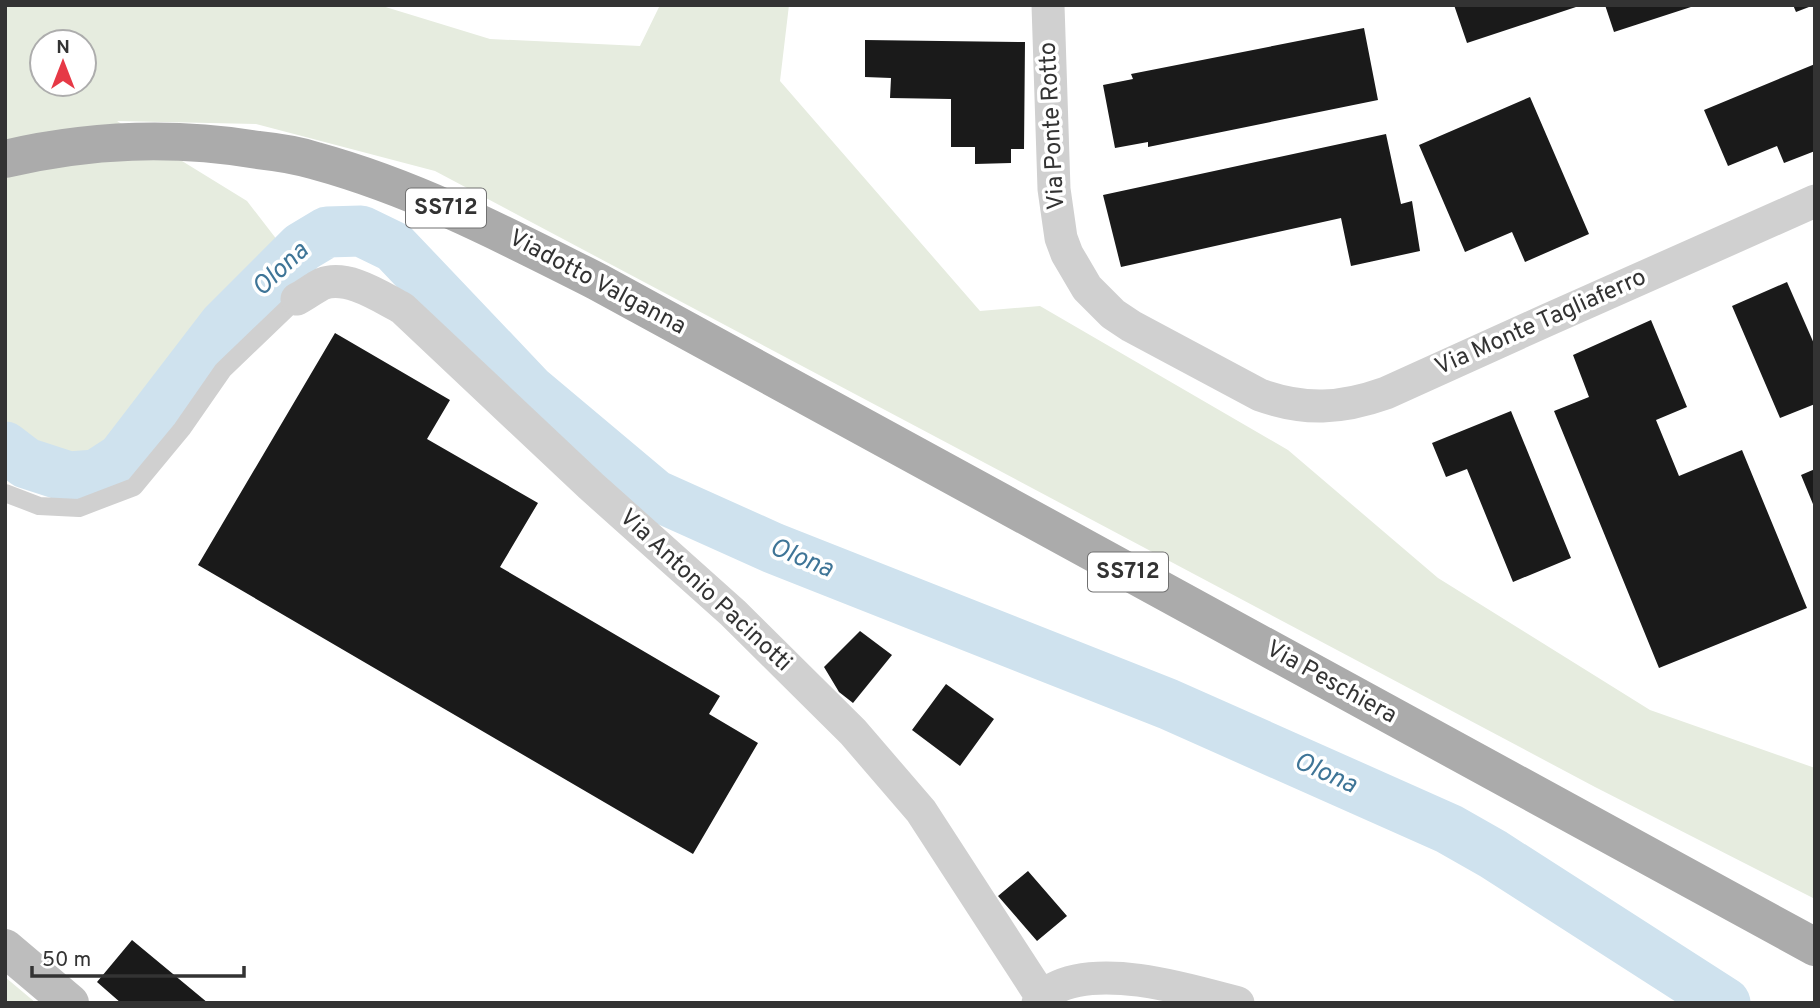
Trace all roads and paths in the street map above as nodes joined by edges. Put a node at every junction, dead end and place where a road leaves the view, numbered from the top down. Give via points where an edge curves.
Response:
1 (1048, 5) edge
2 (5, 159) edge
3 (1815, 201) edge
4 (298, 299) joint
5 (1260, 395) joint
6 (847, 418) joint
7 (5, 493) edge
8 (1815, 947) edge
9 (5, 948) edge
10 (1039, 999) edge
11 (70, 1003) edge
12 (1238, 1003) edge

1 - 5 street, Via Ponte Rotto via 1054,190 1067,254 1087,288 1113,314
2 - 6 main road, Viadotto Valganna / SS712 via 132,141 229,145 315,160 440,205 513,239
3 - 5 street, Via Monte Tagliaferro via 1366,400 1322,407
4 - 7 lane via 223,370 134,487 79,509 40,506
4 - 10 street, Via Antonio Pacinotti via 324,283 340,282 366,288 402,308 733,613 853,732 921,811
6 - 8 main road, Via Peschiera / SS712
9 - 11 main road
10 - 12 street, Via Antonio Pacinotti via 1064,983 1100,977 1172,985

